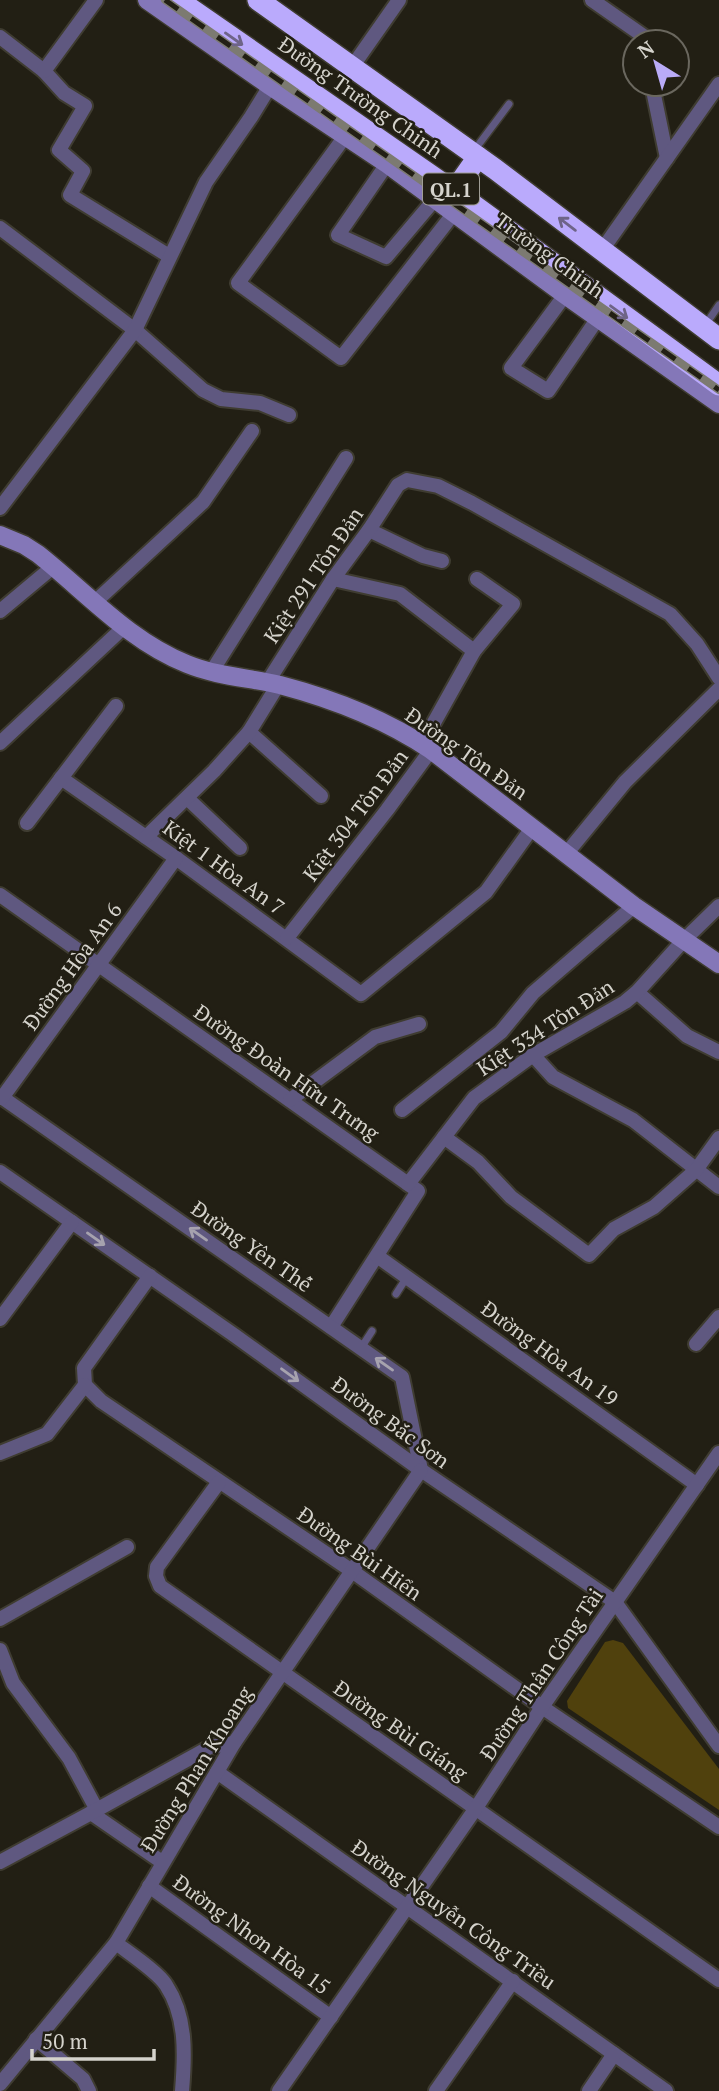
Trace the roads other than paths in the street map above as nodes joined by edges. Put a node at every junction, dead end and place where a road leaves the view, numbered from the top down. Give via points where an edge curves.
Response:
1 (96, 0) edge
2 (146, 0) edge
3 (178, 0) edge
4 (258, 0) edge
5 (399, 0) edge
6 (592, 0) edge
7 (632, 28) edge
8 (0, 37) edge
9 (352, 67) junction
10 (44, 71) junction
11 (719, 84) edge
12 (270, 86) junction
13 (655, 98) edge
14 (509, 104) dead end
15 (346, 135) junction
16 (475, 155) junction
17 (667, 158) junction
18 (387, 164) junction
19 (444, 195) junction
20 (453, 213) junction
21 (0, 228) edge
22 (602, 250) junction
23 (169, 256) junction
24 (565, 295) junction
25 (719, 305) edge
26 (598, 318) junction
27 (135, 330) junction
28 (711, 333) edge
29 (719, 385) edge
30 (719, 404) edge
31 (289, 415) dead end
32 (252, 431) dead end
33 (346, 458) dead end
34 (0, 508) edge
35 (369, 530) junction
36 (0, 534) edge
37 (442, 561) dead end
38 (54, 566) junction
39 (333, 579) junction
40 (477, 579) dead end
41 (95, 602) junction
42 (0, 611) edge
43 (124, 627) junction
44 (474, 651) junction
45 (212, 671) junction
46 (719, 678) edge
47 (273, 684) junction
48 (719, 689) edge
49 (116, 706) dead end
50 (249, 732) junction
51 (0, 743) edge
52 (426, 747) junction
53 (61, 778) junction
54 (321, 796) dead end
55 (187, 798) junction
56 (27, 823) dead end
57 (532, 828) junction
58 (146, 837) junction
59 (240, 848) dead end
60 (566, 855) junction
61 (176, 858) junction
62 (0, 895) edge
63 (634, 906) junction
64 (719, 906) edge
65 (286, 938) junction
66 (683, 941) junction
67 (719, 964) edge
68 (99, 965) junction
69 (638, 992) junction
70 (419, 1024) dead end
71 (719, 1052) edge
72 (533, 1055) junction
73 (1, 1097) edge
74 (289, 1100) junction
75 (402, 1110) dead end
76 (444, 1137) junction
77 (719, 1138) edge
78 (696, 1170) junction
79 (0, 1172) edge
80 (408, 1184) junction
81 (719, 1188) edge
82 (72, 1222) junction
83 (377, 1256) junction
84 (150, 1276) junction
85 (407, 1276) junction
86 (396, 1294) dead end
87 (719, 1317) edge
88 (0, 1319) edge
89 (331, 1327) junction
90 (372, 1331) dead end
91 (696, 1344) dead end
92 (361, 1348) junction
93 (85, 1385) junction
94 (0, 1453) edge
95 (719, 1454) edge
96 (421, 1470) junction
97 (219, 1482) junction
98 (697, 1485) junction
99 (127, 1547) dead end
100 (352, 1571) junction
101 (615, 1602) junction
102 (0, 1619) edge
103 (0, 1650) edge
104 (282, 1671) junction
105 (542, 1707) junction
106 (713, 1726) edge
107 (234, 1743) junction
108 (719, 1745) edge
109 (217, 1772) junction
110 (476, 1808) junction
111 (94, 1812) junction
112 (719, 1827) edge
113 (0, 1862) edge
114 (162, 1862) junction
115 (149, 1886) junction
116 (407, 1906) junction
117 (116, 1942) junction
118 (719, 1980) edge
119 (513, 1981) junction
120 (331, 2017) junction
121 (36, 2039) junction
122 (614, 2054) junction
123 (0, 2084) edge
124 (89, 2091) edge
125 (183, 2091) edge
126 (279, 2091) edge
127 (436, 2091) edge
128 (589, 2091) edge
129 (666, 2091) edge

1 - 10 street
2 - 12 street, Trường Chinh
3 -> 19 highway, Đường Trường Chinh / QL.1
4 - 9 highway, Đường Trường Chinh / QL.1
5 - 9 street
6 - 7 street
8 - 10 street
9 - 16 highway, Đường Trường Chinh / QL.1
10 - 23 street via 64,93 85,106 59,150 83,172 70,195
11 - 17 street
12 - 15 street, Trường Chinh
12 - 23 street via 206,182
13 - 17 street
14 - 16 lane
15 - 18 street, Trường Chinh
15 - 20 street via 238,283 341,358
16 - 19 highway
22 -> 16 highway, Đường Trường Chinh / QL.1
17 - 22 street
18 - 19 street, Trường Chinh
18 - 19 street, Đường Trường Chinh via 338,235 386,257
19 - 20 street, Trường Chinh
19 -> 29 highway, Đường Trường Chinh / QL.1
20 - 24 street, Trường Chinh
21 - 27 street
22 - 28 highway, Đường Trường Chinh / QL.1
23 - 27 street
24 - 26 street, Trường Chinh
24 - 26 street via 510,368 548,391
25 - 28 lane
26 - 30 street, Trường Chinh
27 - 31 street via 212,396 260,403
27 - 34 street
32 - 41 street via 203,502
33 - 45 street
35 - 37 street
35 - 39 street, Kiệt 291 Tôn Đản
35 - 46 street, Kiệt 291 Tôn Đản via 398,485 407,480 438,486 670,614 686,629
36 - 38 street, Đường Tôn Đản
38 - 41 street, Đường Tôn Đản
38 - 42 street
39 - 44 street via 400,594
39 - 47 street, Kiệt 291 Tôn Đản
40 - 44 street, Kiệt 304 Tôn Đản via 513,604
41 - 43 street, Đường Tôn Đản
43 - 45 street, Đường Tôn Đản via 167,656
43 - 51 street
44 - 52 street, Kiệt 304 Tôn Đản
45 - 47 street, Đường Tôn Đản
47 - 50 street, Kiệt 291 Tôn Đản
47 - 52 street, Đường Tôn Đản via 344,705
48 - 60 street via 625,782
49 - 53 street
50 - 54 street
50 - 55 street, Kiệt 291 Tôn Đản
52 - 57 street, Đường Tôn Đản
52 - 65 street, Kiệt 304 Tôn Đản via 387,810
53 - 56 street
53 - 58 street, Kiệt 1 Hòa An 7
55 - 58 street, Kiệt 291 Tôn Đản
55 - 59 street
57 - 60 street, Đường Tôn Đản
57 - 65 street, Kiệt 1 Hòa An 7 via 486,892 360,994
58 - 61 street, Kiệt 1 Hòa An 7
60 - 63 street, Đường Tôn Đản
61 - 65 street, Kiệt 1 Hòa An 7
61 - 68 street, Đường Hòa An 6
62 - 68 street, Đường Đoàn Hữu Trưng
63 - 66 street, Đường Tôn Đản
63 - 75 street via 533,993 501,1032
64 - 66 street, Kiệt 334 Tôn Đản
66 - 67 street, Đường Tôn Đản
66 - 69 street, Kiệt 334 Tôn Đản
68 - 73 street, Đường Hòa An 6
68 - 74 street, Đường Đoàn Hữu Trưng
69 - 71 street via 687,1035
69 - 72 street, Kiệt 334 Tôn Đản
70 - 74 street via 375,1037
72 - 76 street, Kiệt 334 Tôn Đản via 474,1098
72 - 78 street via 553,1077 633,1119
89 -> 73 street, Đường Yên Thế
74 - 80 street, Đường Đoàn Hữu Trưng
76 - 78 street via 511,1197 589,1255 614,1229 654,1207
76 - 80 street, Kiệt 334 Tôn Đản
77 - 78 street
78 - 81 street
79 - 82 street, Đường Bắc Sơn
80 - 83 street via 418,1191
82 -> 84 street, Đường Bắc Sơn
82 - 88 street
83 - 85 street, Đường Hòa An 19
83 - 89 street via 359,1295
84 - 93 street via 84,1368
84 -> 96 street, Đường Bắc Sơn
85 - 86 lane
85 - 98 street, Đường Hòa An 19
87 - 91 street
89 - 92 street, Đường Yên Thế
90 - 92 lane
96 -> 92 street, Đường Yên Thế via 402,1377
93 - 94 street via 47,1434
93 - 97 street, Đường Bùi Hiển via 101,1401
95 - 98 street, Đường Thân Công Tài
96 - 100 street, Đường Phan Khoang
96 - 101 street, Đường Bắc Sơn
97 - 100 street, Đường Bùi Hiển
97 - 104 street, Đường Bùi Giáng via 157,1567 156,1576 168,1593
98 - 101 street, Đường Thân Công Tài
99 - 102 street
100 - 104 street, Đường Phan Khoang
100 - 105 street, Đường Bùi Hiển
101 - 105 street, Đường Thân Công Tài
101 - 106 street, Đường Bắc Sơn
103 - 111 street via 13,1683 69,1758
104 - 107 street, Đường Phan Khoang
104 - 110 street, Đường Bùi Giáng
105 - 110 street, Đường Thân Công Tài
105 - 112 street, Đường Bùi Hiển
106 - 108 street, Đường Bắc Sơn
107 - 109 street, Đường Phan Khoang
107 - 111 street via 210,1747
109 - 114 street, Đường Phan Khoang
109 - 116 street, Đường Nguyễn Công Triều
110 - 116 street, Đường Thân Công Tài
110 - 118 street, Đường Bùi Giáng
111 - 113 street
111 - 114 street
114 - 115 street, Đường Phan Khoang
115 - 117 street, Đường Phan Khoang
115 - 120 street, Đường Nhơn Hòa 15
116 - 119 street, Đường Nguyễn Công Triều
116 - 120 street, Đường Thân Công Tài
117 - 121 street, Đường Phan Khoang
117 - 125 street via 165,1983 175,2003 183,2026
119 - 122 street, Đường Nguyễn Công Triều
119 - 127 street
120 - 126 street, Đường Thân Công Tài
121 - 123 street, Đường Phan Khoang
121 - 124 street via 83,2079
122 - 128 street
122 - 129 street, Đường Nguyễn Công Triều

